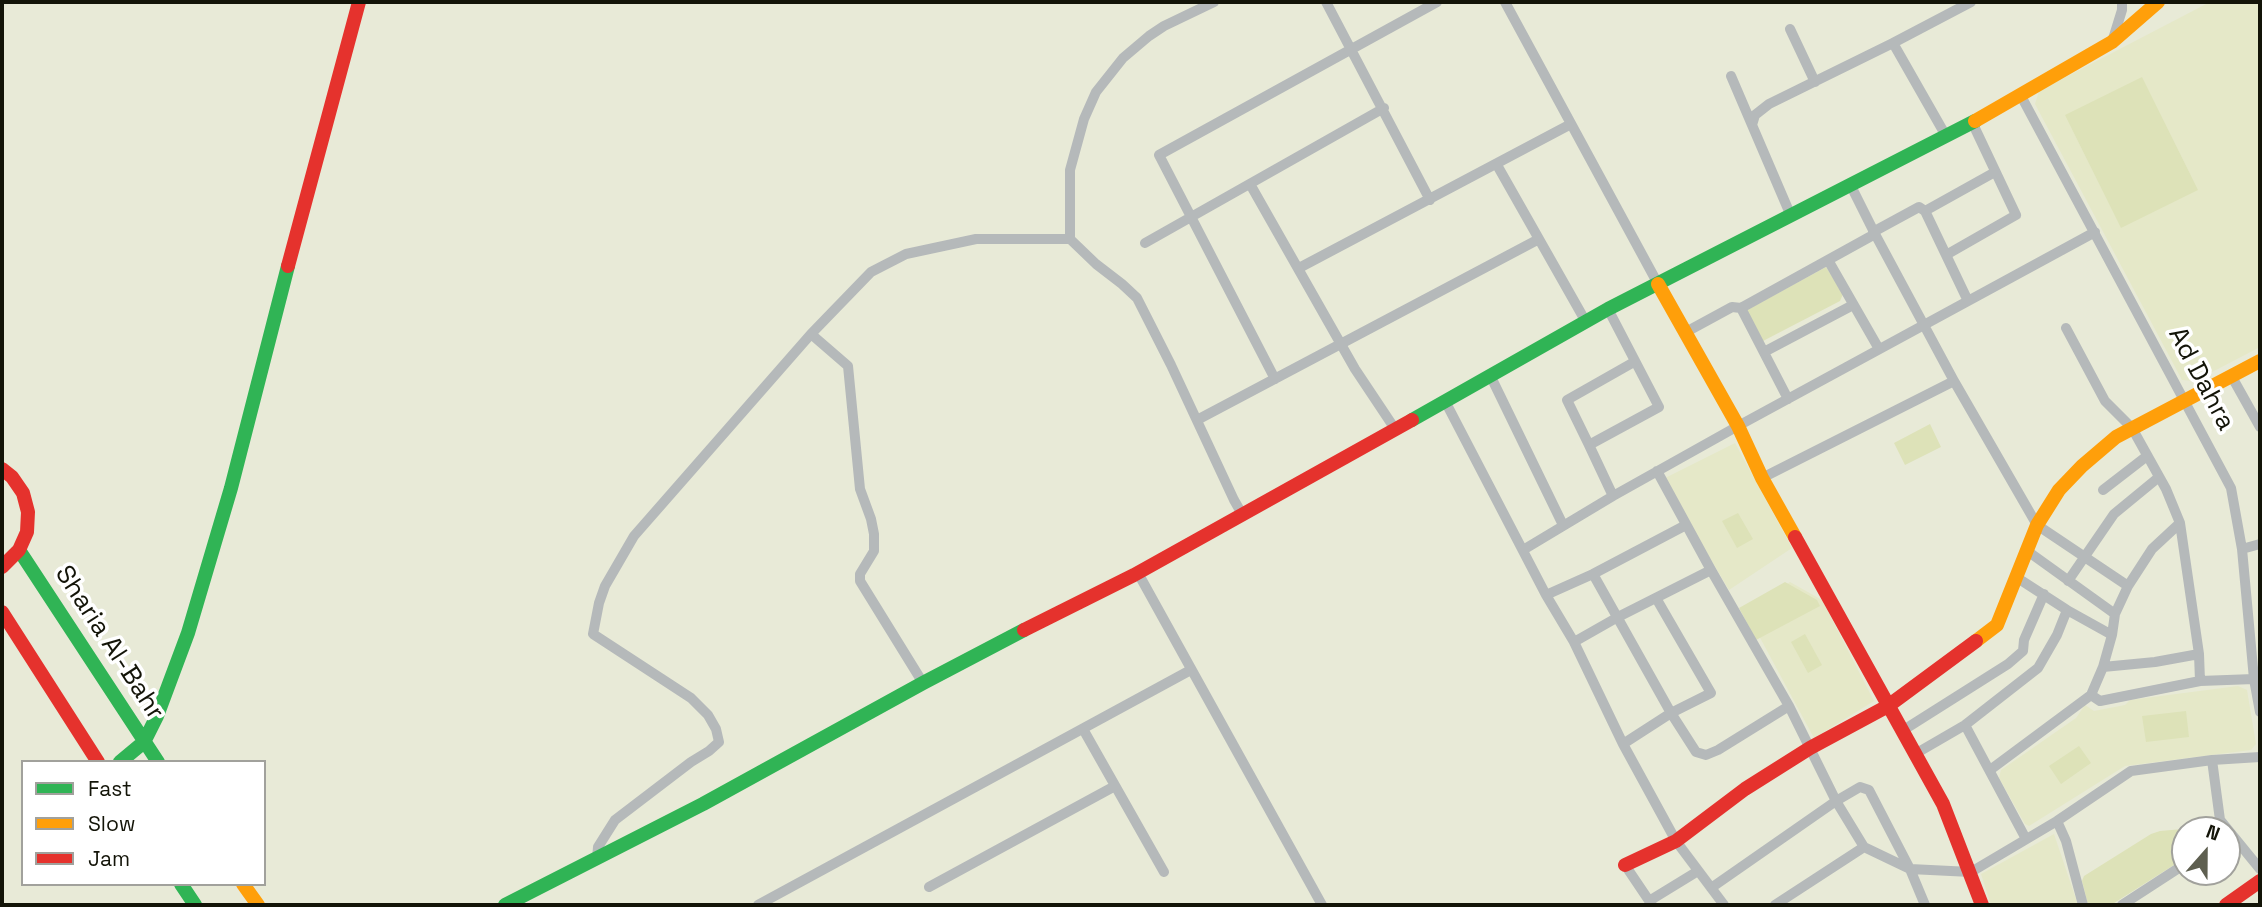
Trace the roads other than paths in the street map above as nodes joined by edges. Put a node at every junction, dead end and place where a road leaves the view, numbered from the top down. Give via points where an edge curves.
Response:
1 (359, 2) edge
2 (1214, 2) edge
3 (1326, 2) edge
4 (1437, 2) edge
5 (1505, 2) edge
6 (1970, 2) edge
7 (2122, 2) edge
8 (2158, 2) edge
9 (1790, 29) dead end
10 (2112, 42) junction
11 (1893, 43) junction
12 (1351, 49) junction
13 (1731, 76) dead end
14 (1815, 82) junction
15 (2020, 93) junction
16 (1384, 108) junction
17 (1972, 122) junction
18 (1571, 124) junction
19 (1752, 125) junction
20 (1946, 136) junction
21 (1497, 165) dead end
22 (1995, 172) junction
23 (1250, 184) junction
24 (1851, 186) junction
25 (1430, 200) junction
26 (1925, 211) junction
27 (1791, 216) junction
28 (1191, 217) junction
29 (2095, 232) junction
30 (1874, 233) junction
31 (1070, 239) junction
32 (1539, 239) junction
33 (1145, 243) dead end
34 (1946, 255) junction
35 (1828, 260) junction
36 (1299, 268) junction
37 (1658, 284) junction
38 (1968, 301) junction
39 (1853, 304) junction
40 (1741, 308) junction
41 (1608, 309) junction
42 (1586, 322) junction
43 (1924, 325) junction
44 (2066, 328) dead end
45 (1686, 332) junction
46 (811, 334) junction
47 (1341, 344) junction
48 (1879, 349) junction
49 (1764, 352) junction
50 (2260, 361) edge
51 (1634, 362) junction
52 (1491, 377) junction
53 (2232, 377) junction
54 (1275, 379) junction
55 (1954, 381) junction
56 (1788, 399) junction
57 (2185, 400) junction
58 (1445, 401) junction
59 (1197, 421) junction
60 (2260, 425) edge
61 (1738, 426) junction
62 (2132, 428) junction
63 (1395, 429) junction
64 (1589, 445) junction
65 (2147, 456) junction
66 (2, 469) edge
67 (1657, 471) junction
68 (2159, 477) junction
69 (1762, 478) junction
70 (2103, 490) dead end
71 (1613, 496) junction
72 (1242, 514) junction
73 (2180, 523) junction
74 (1563, 525) junction
75 (1686, 525) junction
76 (2037, 525) junction
77 (2260, 544) edge
78 (19, 550) junction
79 (1522, 550) junction
80 (2026, 550) junction
81 (2242, 550) junction
82 (2085, 557) junction
83 (2, 567) edge
84 (1711, 570) junction
85 (1138, 573) junction
86 (1593, 574) junction
87 (2016, 577) junction
88 (2068, 581) junction
89 (2128, 586) junction
90 (2044, 594) junction
91 (1546, 595) junction
92 (1656, 598) junction
93 (2067, 610) junction
94 (2, 612) edge
95 (2115, 614) junction
96 (1618, 617) junction
97 (2112, 635) junction
98 (1574, 642) junction
99 (2199, 654) junction
100 (2102, 667) junction
101 (1187, 672) dead end
102 (2254, 679) junction
103 (2200, 681) junction
104 (923, 683) junction
105 (2091, 695) junction
106 (1789, 706) junction
107 (1888, 706) junction
108 (2260, 712) edge
109 (1671, 713) junction
110 (1965, 725) junction
111 (1083, 729) junction
112 (1902, 731) junction
113 (144, 742) junction
114 (1623, 744) junction
115 (1810, 747) junction
116 (1915, 754) junction
117 (2260, 757) edge
118 (97, 760) edge
119 (122, 760) edge
120 (157, 760) edge
121 (2212, 760) junction
122 (1990, 770) junction
123 (1115, 786) junction
124 (1836, 801) junction
125 (2219, 816) edge
126 (2057, 821) junction
127 (2026, 839) junction
128 (1676, 841) junction
129 (1864, 847) junction
130 (2241, 849) edge
131 (597, 859) junction
132 (1625, 865) joint
133 (1910, 869) junction
134 (2260, 870) edge
135 (1698, 871) junction
136 (1164, 872) dead end
137 (1971, 872) junction
138 (2171, 873) edge
139 (2260, 881) edge
140 (182, 886) edge
141 (244, 886) edge
142 (929, 887) dead end
143 (1711, 888) junction
144 (1651, 903) edge
145 (2235, 903) edge
146 (195, 905) edge
147 (258, 905) edge
148 (505, 905) edge
149 (758, 905) edge
150 (1322, 905) edge
151 (1724, 905) edge
152 (1775, 905) edge
153 (1925, 905) edge
154 (1982, 905) edge
155 (2083, 905) edge
156 (2122, 905) edge

1 - 113 street via 231,488 187,633
2 - 31 street via 1149,36 1096,92 1070,170
3 - 12 street
4 - 12 street
5 - 18 street
6 - 11 street
7 - 10 street
8 - 10 street
9 - 14 street
10 - 15 street
11 - 14 street
11 - 20 street
12 - 16 street
12 - 28 street via 1159,155
13 - 19 street
14 - 19 street via 1769,104 1755,115
15 - 17 street
15 - 29 street, Ad Dahra
16 - 23 street
16 - 25 street
17 - 20 street
17 - 22 street
18 - 25 street
18 - 37 street
19 - 27 street
20 - 24 street
21 - 32 street
22 - 26 street
22 - 34 street via 2016,215
23 - 28 street
23 - 36 street
24 - 27 street
24 - 30 street
25 - 36 street
26 - 30 street via 1919,207
26 - 34 street
27 - 37 street
28 - 33 street
28 - 54 street
29 - 38 street
29 - 57 street, Ad Dahra
30 - 35 street
30 - 43 street
31 - 46 street via 976,239 906,254 871,272
31 - 59 street via 1137,298
32 - 42 street
32 - 47 street
34 - 38 street
35 - 39 street
35 - 40 street
36 - 47 street
37 - 41 street
37 - 45 street
38 - 43 street
39 - 48 street
39 - 49 street
40 - 45 street via 1732,307
40 - 49 street
41 - 42 street
41 - 51 street
42 - 52 street
43 - 48 street
43 - 55 street
44 - 62 street via 2105,401
45 - 61 street
46 - 104 street via 848,366 860,489 874,534 874,551 860,581
46 - 131 street via 634,536 605,586 593,634 691,698 708,715 719,742 615,820 598,847
47 - 54 street
47 - 63 street
48 - 56 street
49 - 56 street
50 - 53 street
51 - 64 street via 1567,400
51 - 64 street via 1659,407
52 - 58 street
52 - 74 street
53 - 57 street
53 - 60 street
54 - 59 street
55 - 69 street
55 - 76 street
56 - 61 street
57 - 62 street
57 - 81 street, Ad Dahra via 2231,488
58 - 63 street
58 - 79 street
59 - 72 street
61 - 67 street
61 - 69 street
62 - 65 street
62 - 76 street via 2082,466 2059,490
63 - 72 street
64 - 71 street
65 - 68 street
65 - 70 street
66 - 78 street via 23,493 28,512 27,532
67 - 71 street
67 - 75 street
68 - 73 street
68 - 82 street via 2119,508
69 - 107 street
71 - 74 street
72 - 85 street
73 - 89 street via 2152,549
73 - 99 street
74 - 79 street
75 - 84 street
75 - 86 street
76 - 80 street
76 - 82 street
77 - 81 street
78 - 83 street
78 - 113 street, Sharia Al-Bahr
79 - 91 street
80 - 87 street
80 - 88 street
81 - 102 street, Ad Dahra
82 - 88 street
82 - 89 street
84 - 92 street
84 - 106 street
85 - 104 street
85 - 150 street
86 - 91 street
86 - 96 street
87 - 90 street
87 - 107 street via 1997,625
88 - 95 street
89 - 95 street
90 - 93 street
90 - 112 street via 2023,651
91 - 98 street
92 - 96 street
92 - 109 street via 1711,693
93 - 97 street
93 - 110 street via 2038,668
94 - 118 street
95 - 97 street
96 - 98 street
96 - 109 street
97 - 100 street
98 - 114 street
99 - 100 street
99 - 103 street
100 - 105 street
101 - 111 street
102 - 103 street
102 - 108 street, Ad Dahra
103 - 105 street via 2100,701
104 - 131 street
105 - 122 street
106 - 109 street via 1706,755 1696,752
106 - 115 street
107 - 112 street
107 - 115 street
109 - 114 street
110 - 116 street
110 - 122 street
111 - 123 street
111 - 149 street
112 - 116 street
113 - 119 street
113 - 120 street, Sharia Al-Bahr
114 - 128 street
115 - 124 street
115 - 128 street
116 - 137 street via 1943,804
117 - 121 street
121 - 125 street
121 - 126 street via 2131,771
122 - 127 street
123 - 136 street
123 - 142 street
124 - 129 street
124 - 133 street via 1860,787 1869,790
124 - 143 street
126 - 127 street
126 - 155 street
127 - 137 street
128 - 132 street
128 - 135 street
129 - 133 street
129 - 152 street
130 - 134 street
131 - 148 street
132 - 144 street
133 - 137 street
133 - 153 street
135 - 143 street
135 - 144 street
137 - 154 street
138 - 156 street
139 - 145 street
140 - 146 street
141 - 147 street
143 - 151 street

